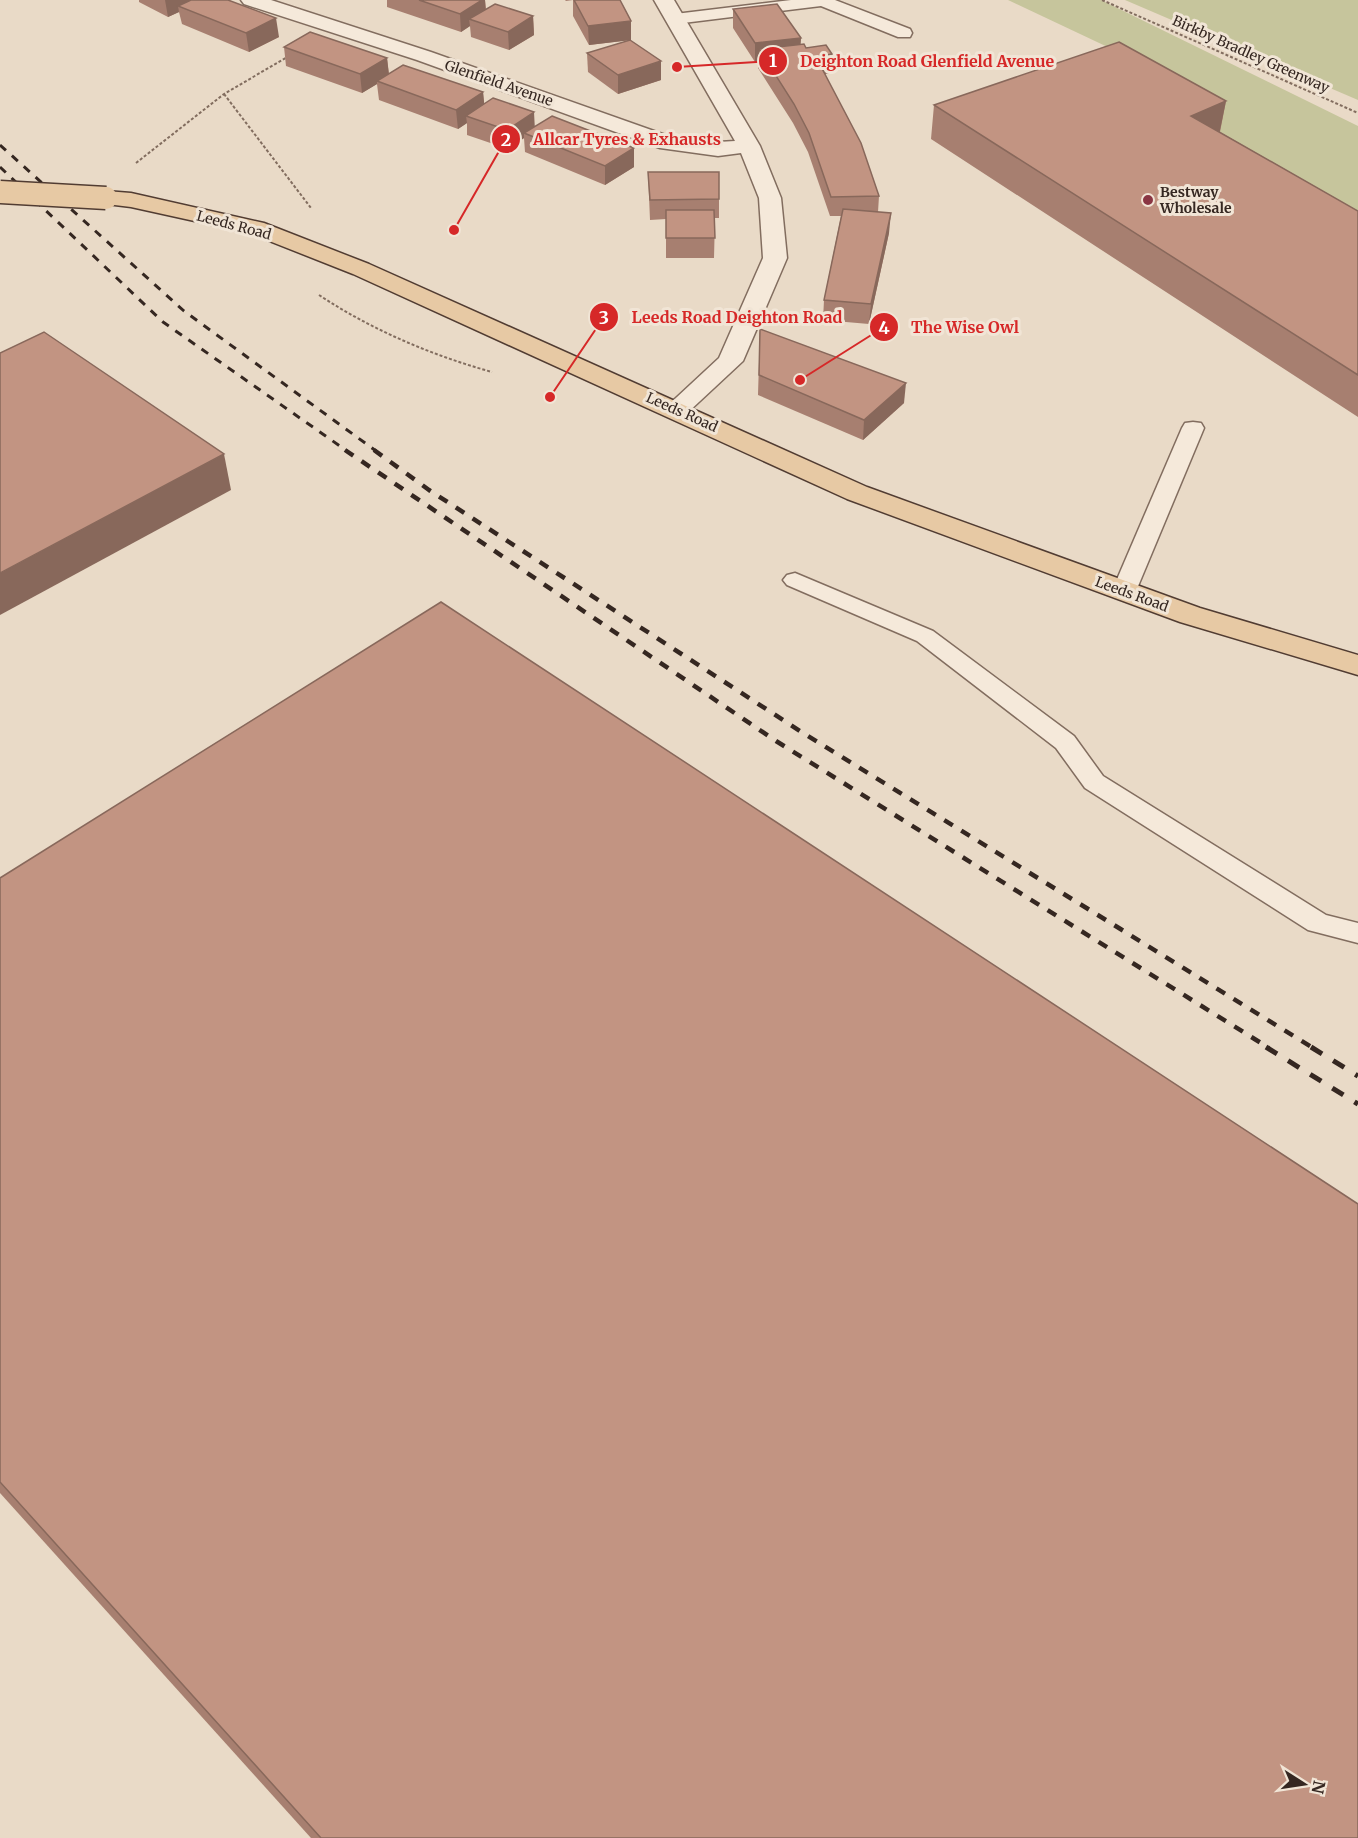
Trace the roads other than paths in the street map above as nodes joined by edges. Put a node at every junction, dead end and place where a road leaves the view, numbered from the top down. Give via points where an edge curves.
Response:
1 (251, 0) edge
2 (670, 9) edge
3 (904, 33) dead end
4 (749, 146) junction
5 (0, 192) edge
6 (676, 410) junction
7 (1193, 428) dead end
8 (795, 580) dead end
9 (1124, 591) junction
10 (1358, 665) edge
11 (1358, 933) edge

1 - 4 street, Glenfield Avenue via 668,142 718,149
2 - 3 lane via 823,2
2 - 4 street
4 - 6 street via 770,198 775,258 730,361
5 - 6 main road, Leeds Road, bridge via 119,199 256,228 361,269
6 - 9 main road, Leeds Road via 857,493
7 - 9 lane
8 - 11 lane via 925,636 1065,742 1094,782 1318,923
9 - 10 main road, Leeds Road

